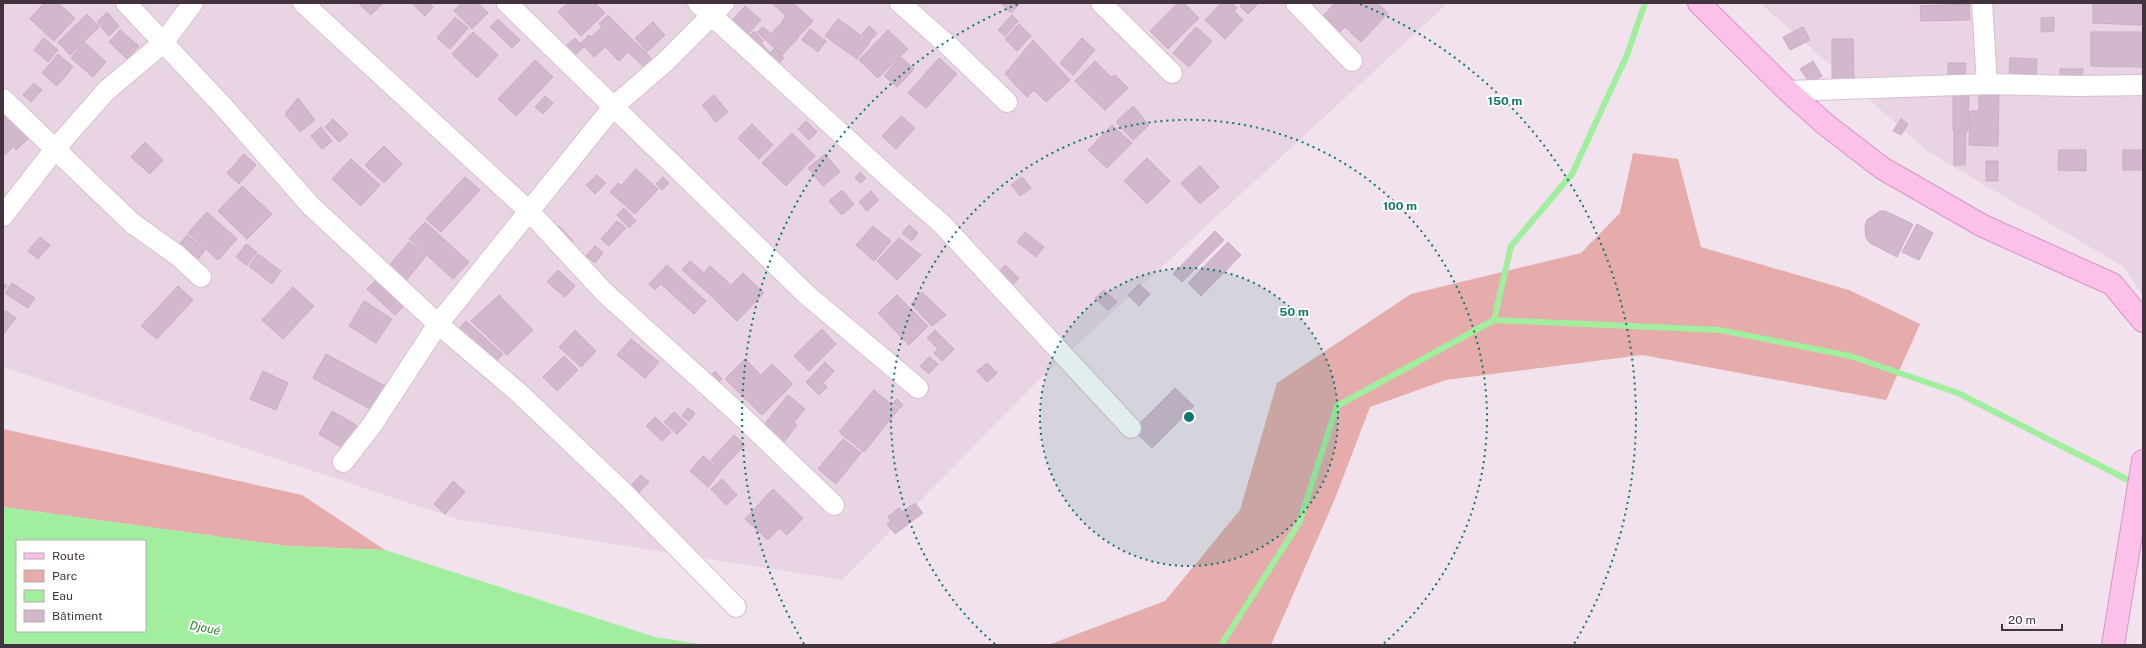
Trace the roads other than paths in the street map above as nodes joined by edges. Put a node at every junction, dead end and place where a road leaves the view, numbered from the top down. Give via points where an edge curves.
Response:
1 (126, 3) edge
2 (193, 3) edge
3 (304, 3) edge
4 (508, 3) edge
5 (900, 3) edge
6 (1101, 3) edge
7 (1296, 3) edge
8 (1699, 3) edge
9 (1982, 3) edge
10 (711, 7) edge
11 (163, 43) junction
12 (1352, 61) dead end
13 (1172, 73) dead end
14 (1987, 84) junction
15 (2143, 85) edge
16 (1788, 91) junction
17 (3, 99) edge
18 (1007, 102) dead end
19 (613, 107) junction
20 (54, 149) junction
21 (530, 212) junction
22 (3, 216) edge
23 (201, 276) dead end
24 (2143, 321) edge
25 (438, 324) junction
26 (918, 388) dead end
27 (1130, 428) dead end
28 (2143, 461) edge
29 (343, 462) dead end
30 (834, 505) dead end
31 (736, 607) dead end
32 (2113, 645) edge

1 - 11 street
2 - 11 street
3 - 21 street
4 - 19 street
5 - 18 street
6 - 13 street
7 - 12 street
8 - 16 street
9 - 14 street
10 - 19 street via 664,63
10 - 27 street via 894,182 942,224
11 - 20 street via 106,92
11 - 25 street via 311,206
14 - 15 street
14 - 16 street
16 - 24 street via 1882,168 1983,226 2112,284
17 - 20 street
19 - 21 street
19 - 26 street via 807,295
20 - 22 street
20 - 23 street via 132,223 177,255
21 - 25 street
21 - 30 street via 604,292 739,414
25 - 29 street via 372,425
25 - 31 street via 518,392 622,491
28 - 32 street

